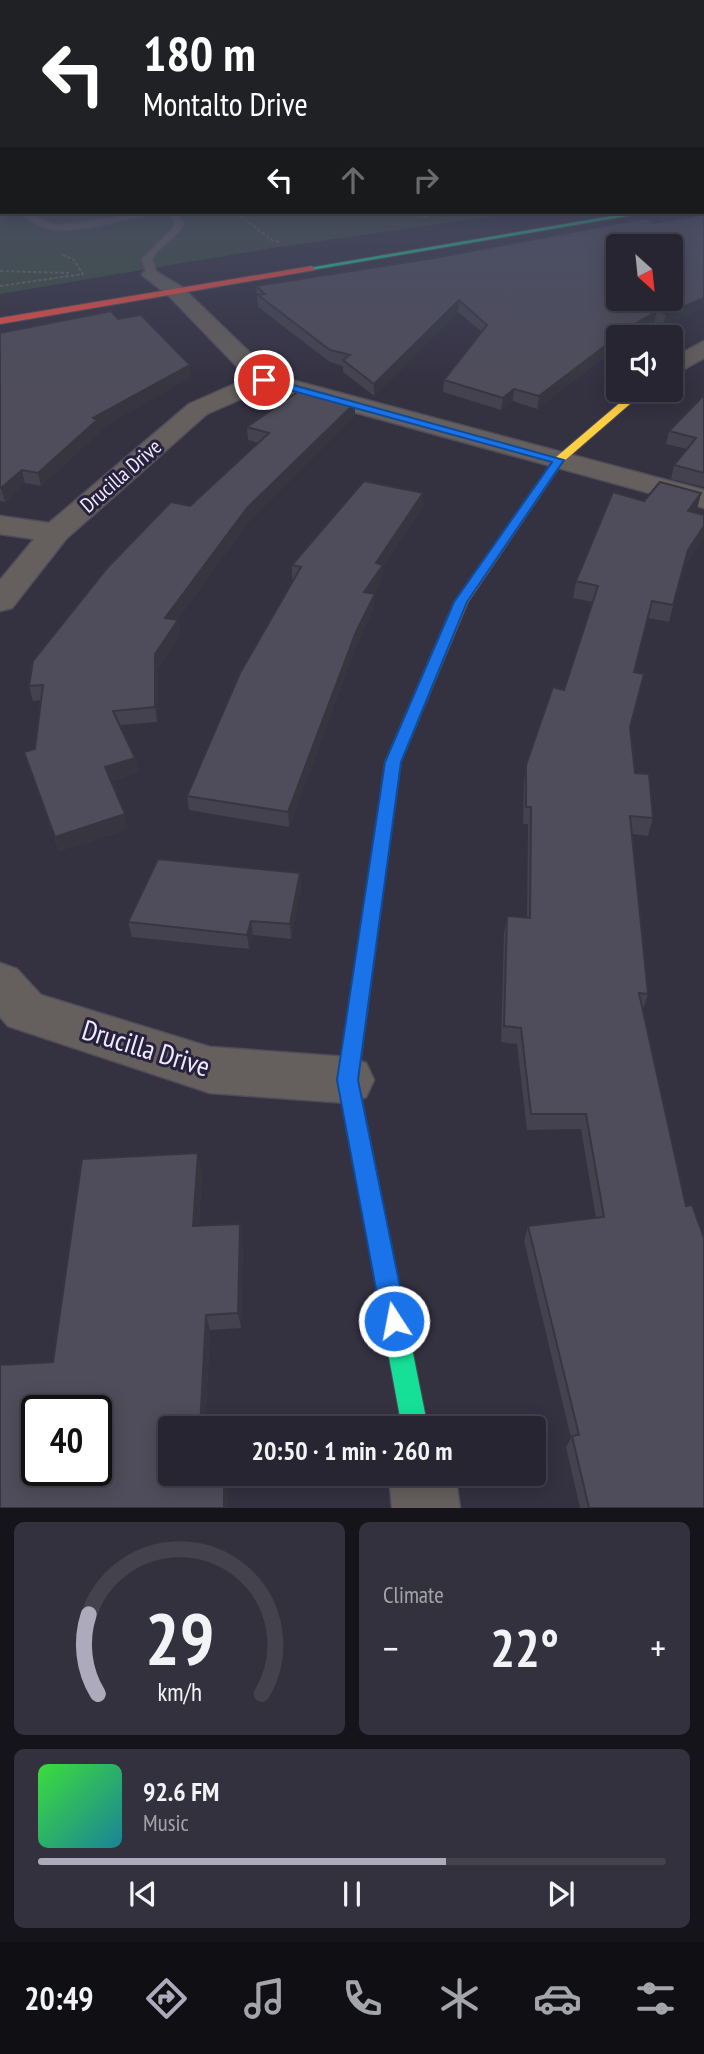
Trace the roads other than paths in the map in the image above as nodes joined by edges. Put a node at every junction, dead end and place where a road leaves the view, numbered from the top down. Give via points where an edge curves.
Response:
1 (156, 246) edge
2 (396, 246) edge
3 (158, 279) junction
4 (0, 321) edge
5 (704, 348) edge
6 (683, 362) edge
7 (264, 380) junction
8 (627, 402) edge
9 (559, 460) junction
10 (704, 499) edge
11 (0, 525) edge
12 (55, 534) junction
13 (0, 601) edge
14 (0, 983) edge
15 (348, 1080) junction
16 (413, 1416) edge
17 (423, 1486) edge
18 (426, 1508) edge

1 - 3 lane via 147,260
2 - 3 main road
3 - 4 main road
3 - 7 street
5 - 6 street
7 - 9 street
7 - 12 street, Drucilla Drive via 198,409
8 - 9 main road
9 - 10 street
9 - 15 main road via 461,602 393,762
11 - 12 street
12 - 13 street, Drucilla Drive
14 - 15 street, Drucilla Drive via 25,1011 210,1070
15 - 16 main road
17 - 18 street

